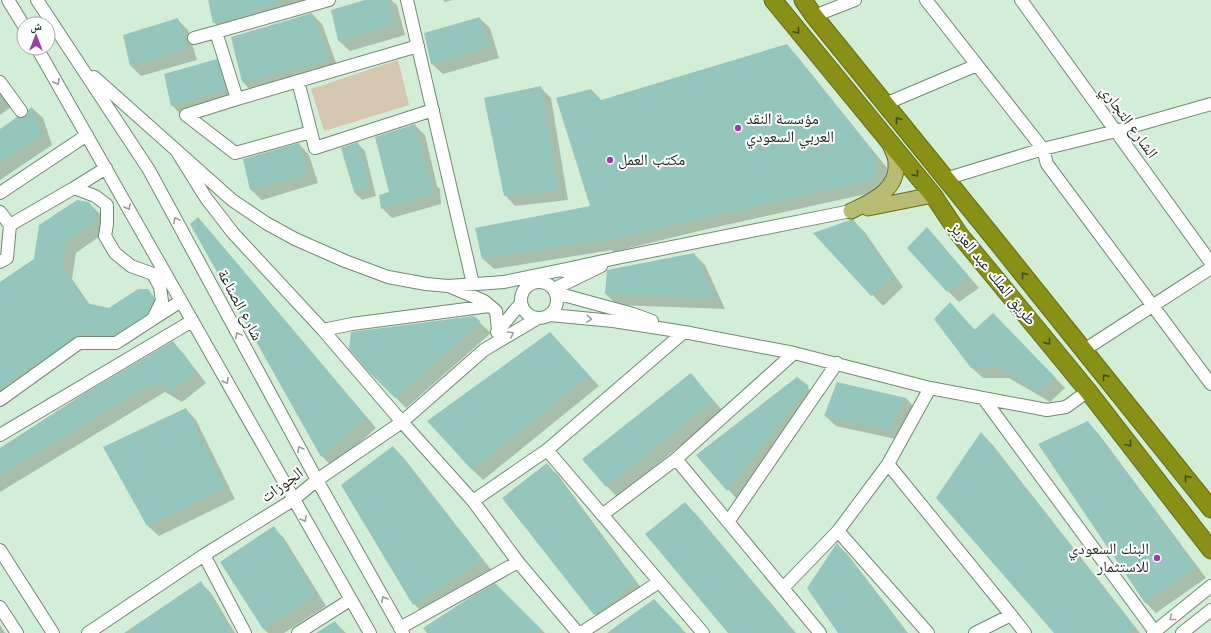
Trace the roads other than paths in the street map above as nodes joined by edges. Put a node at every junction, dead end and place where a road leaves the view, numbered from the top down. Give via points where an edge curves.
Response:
1 (8, 0) edge
2 (37, 0) edge
3 (329, 0) edge
4 (407, 0) edge
5 (773, 0) edge
6 (802, 0) edge
7 (855, 0) edge
8 (926, 0) edge
9 (1021, 0) edge
10 (18, 16) edge
11 (814, 16) junction
12 (216, 32) junction
13 (194, 38) dead end
14 (418, 46) junction
15 (42, 56) edge
16 (977, 65) junction
17 (82, 67) junction
18 (298, 81) junction
19 (0, 82) edge
20 (237, 99) junction
21 (885, 104) junction
22 (1209, 108) edge
23 (433, 110) junction
24 (21, 111) dead end
25 (1116, 131) junction
26 (311, 132) junction
27 (87, 135) junction
28 (890, 143) junction
29 (1043, 149) junction
30 (178, 153) junction
31 (106, 168) junction
32 (945, 179) junction
33 (116, 186) junction
34 (74, 188) junction
35 (0, 193) edge
36 (933, 195) junction
37 (107, 205) junction
38 (851, 211) junction
39 (0, 212) edge
40 (10, 225) junction
41 (617, 258) junction
42 (0, 262) edge
43 (1211, 264) edge
44 (571, 268) junction
45 (1211, 268) edge
46 (158, 271) junction
47 (504, 282) junction
48 (534, 283) junction
49 (473, 284) junction
50 (448, 286) junction
51 (555, 291) junction
52 (181, 301) junction
53 (521, 303) junction
54 (489, 306) junction
55 (1152, 306) junction
56 (550, 315) junction
57 (538, 318) junction
58 (153, 319) junction
59 (192, 321) junction
60 (323, 330) junction
61 (498, 330) junction
62 (684, 332) junction
63 (484, 350) junction
64 (1084, 350) junction
65 (794, 353) junction
66 (837, 363) junction
67 (1211, 384) edge
68 (930, 388) junction
69 (1088, 390) junction
70 (0, 400) edge
71 (984, 400) junction
72 (402, 422) junction
73 (0, 435) edge
74 (547, 450) junction
75 (676, 458) junction
76 (888, 464) junction
77 (317, 480) junction
78 (293, 500) junction
79 (473, 501) junction
80 (1211, 509) edge
81 (602, 515) junction
82 (728, 522) junction
83 (838, 531) junction
84 (0, 550) edge
85 (1210, 550) edge
86 (204, 555) junction
87 (518, 562) junction
88 (659, 582) junction
89 (1211, 586) edge
90 (783, 588) junction
91 (1211, 597) edge
92 (350, 600) junction
93 (1192, 601) junction
94 (0, 607) edge
95 (1211, 610) edge
96 (1011, 614) junction
97 (1211, 617) edge
98 (401, 631) edge
99 (1154, 632) edge
100 (17, 633) edge
101 (53, 633) edge
102 (88, 633) edge
103 (245, 633) edge
104 (298, 633) edge
105 (370, 633) edge
106 (578, 633) edge
107 (581, 633) edge
108 (703, 633) edge
109 (820, 633) edge
110 (928, 633) edge
111 (975, 633) edge
112 (1025, 633) edge
113 (1183, 633) edge

1 - 10 street
2 - 17 street, شارع الصناعة
3 - 12 street
4 - 14 street
5 -> 28 highway, طريق الملك عبد العزيز
6 - 11 highway, طريق الملك عبد العزيز
7 - 11 street
8 - 16 street
9 - 25 street, الشارع التجاري
11 - 21 highway, طريق الملك عبد العزيز
12 - 13 street
12 - 20 street
14 - 18 street
14 - 23 street
15 -> 27 street
16 - 21 street
16 - 29 street
17 - 30 street
77 -> 17 street, شارع الصناعة via 149,170
18 - 20 street
18 - 26 street
19 - 24 street
20 - 26 street via 186,115 235,153
32 -> 21 highway, طريق الملك عبد العزيز
22 - 25 street
23 - 26 street via 315,148
23 - 49 street
25 - 29 street
25 - 43 street, الشارع التجاري
27 - 31 street
27 - 35 street
28 -> 36 highway, طريق الملك عبد العزيز
28 - 38 main road via 896,162 895,176 889,189 875,200
29 - 32 street
29 - 55 street via 1047,164
30 - 50 street via 232,200 296,239 388,278
30 - 60 street via 206,198 233,233
31 - 33 street
31 - 34 street
64 -> 32 highway, طريق الملك عبد العزيز
33 - 37 street
33 -> 46 street
34 - 37 street via 95,196
34 - 40 street
36 - 38 main road
36 -> 69 highway, طريق الملك عبد العزيز via 959,234
37 - 46 street via 105,236 115,253 131,266
38 - 41 street
39 - 40 street
40 - 42 street via 7,258
41 - 44 street
41 - 51 street
44 - 47 street
44 - 48 street
45 - 55 street
46 - 52 street
46 - 58 street via 162,301
47 - 48 street
47 - 49 street
48 - 51 street via 548,284
48 - 53 street via 523,292
49 - 50 street
50 - 54 street via 484,301
51 - 56 street via 557,305
51 - 62 street
52 - 58 street
52 - 59 street
53 - 57 street via 527,313
53 - 61 street
54 - 60 street
54 - 61 street via 496,312
55 - 64 street
55 - 67 street
56 - 57 street
56 -> 62 street
63 -> 57 street
58 - 70 street via 116,343 79,344
59 - 73 street
59 -> 78 street
60 - 72 street
61 - 63 street
62 - 65 street
62 - 74 street
63 - 72 street, الجوزات
80 -> 64 highway, طريق الملك عبد العزيز
65 - 66 street
65 - 75 street
66 - 68 street
66 - 82 street
68 - 71 street
68 - 76 street
69 - 71 street via 1066,407 1047,410
69 -> 85 highway, طريق الملك عبد العزيز
71 - 99 street
72 - 77 street, الجوزات
72 - 79 street
74 - 79 street
74 - 81 street
75 - 81 street
75 - 82 street
76 - 83 street
76 - 96 street
77 - 78 street, الجوزات
98 -> 77 street, شارع الصناعة
78 - 86 street, الجوزات
78 -> 92 street
79 - 87 street
81 - 88 street
82 - 90 street
83 - 90 street
83 - 110 street
84 - 101 street
86 - 102 street, الجوزات
86 - 103 street
87 - 98 street
87 - 106 street
88 - 107 street
88 - 108 street
89 - 93 street
90 - 109 street
91 - 93 street
92 - 104 street
92 - 105 street
93 -> 99 street
94 - 100 street
95 - 113 street
96 - 111 street
96 - 112 street
97 - 113 street

